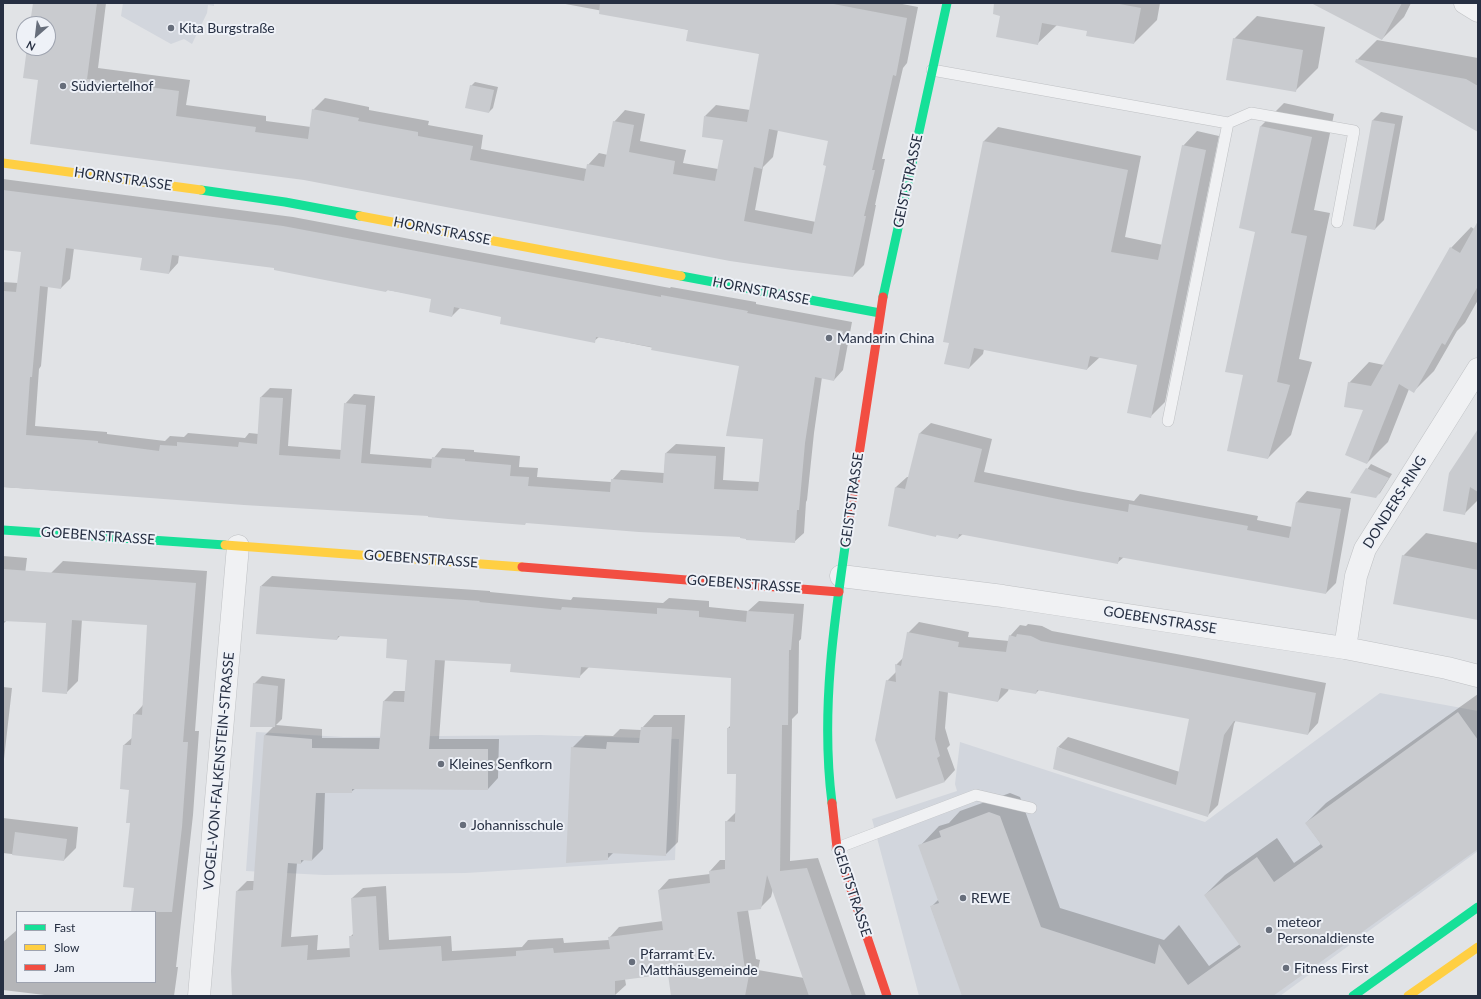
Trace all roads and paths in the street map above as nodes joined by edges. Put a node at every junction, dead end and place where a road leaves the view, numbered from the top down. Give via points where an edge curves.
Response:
1 (947, 3) edge
2 (1465, 3) edge
3 (1478, 11) edge
4 (932, 70) junction
5 (1228, 122) junction
6 (3, 163) edge
7 (1337, 222) dead end
8 (880, 313) junction
9 (1478, 369) edge
10 (1168, 421) dead end
11 (3, 530) edge
12 (238, 546) junction
13 (840, 584) junction
14 (1345, 648) junction
15 (1478, 676) edge
16 (1031, 808) dead end
17 (837, 848) junction
18 (1478, 907) edge
19 (1478, 947) edge
20 (199, 996) edge
21 (887, 996) edge
22 (1353, 996) edge
23 (1408, 996) edge

1 - 4 street, GEISTSTRASSE
2 - 3 street
4 - 5 lane
4 - 8 street, GEISTSTRASSE
5 - 7 lane via 1251,113 1354,131
5 - 10 lane
6 - 8 street, HORNSTRASSE via 285,202
8 - 13 street, GEISTSTRASSE
9 - 14 street, DONDERS-RING via 1365,549 1356,576
11 - 12 street, GOEBENSTRASSE
12 - 13 street, GOEBENSTRASSE
12 - 20 street, VOGEL-VON-FALKENSTEIN-STRASSE
13 - 14 street, GOEBENSTRASSE via 1003,596
13 - 17 street, GEISTSTRASSE via 830,667 827,735 828,774
14 - 15 street, GOEBENSTRASSE
16 - 17 lane via 976,795
17 - 21 street, GEISTSTRASSE
18 - 22 street
19 - 23 street

